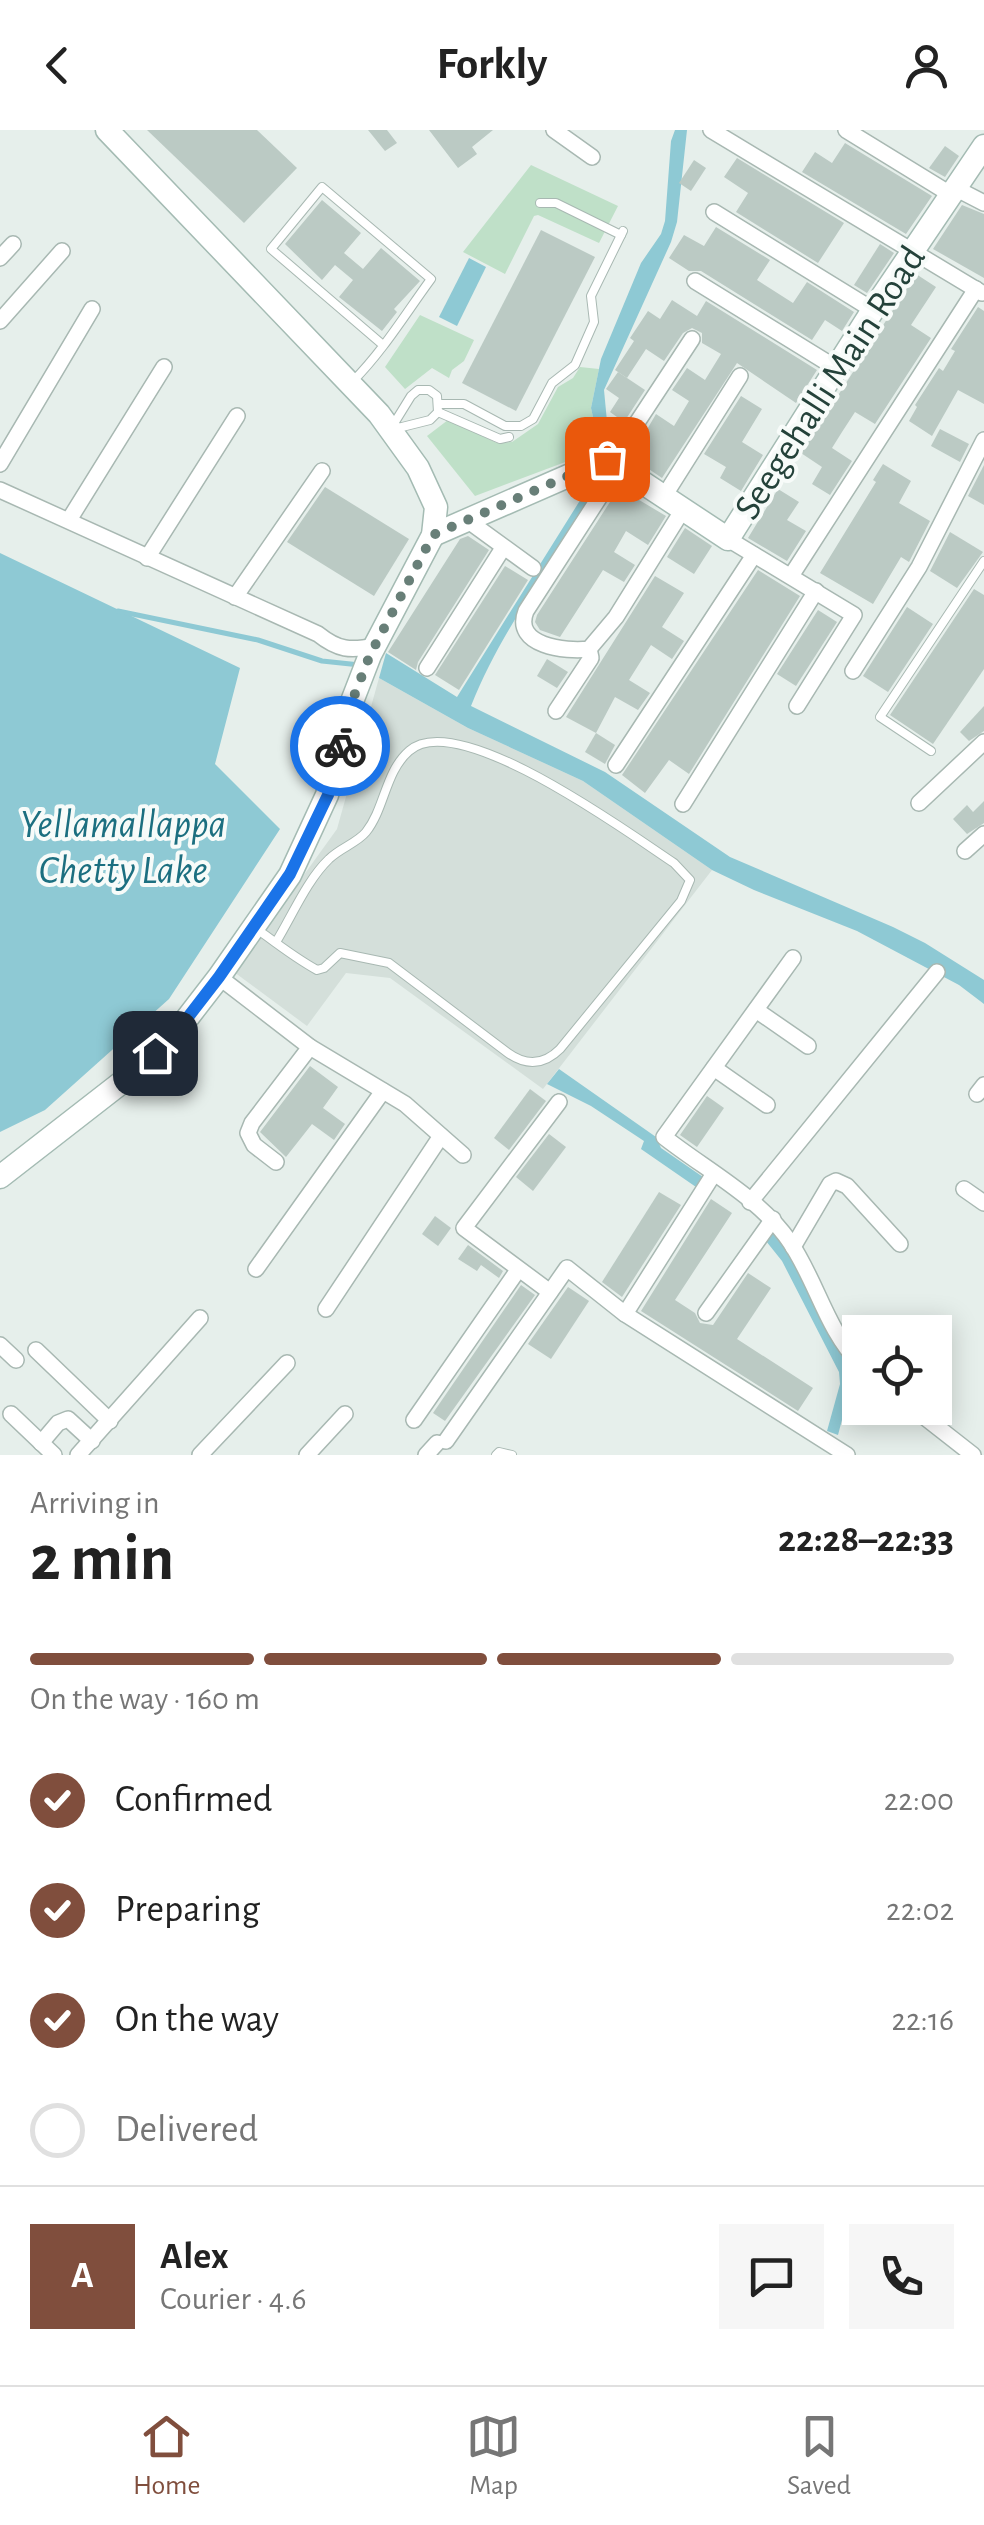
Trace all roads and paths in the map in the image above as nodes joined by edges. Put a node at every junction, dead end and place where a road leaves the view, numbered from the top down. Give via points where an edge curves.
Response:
1 (108, 130) edge
2 (554, 130) edge
3 (711, 130) edge
4 (846, 130) edge
5 (984, 146) edge
6 (592, 158) dead end
7 (952, 191) junction
8 (540, 202) dead end
9 (984, 203) edge
10 (714, 212) dead end
11 (14, 244) dead end
12 (62, 251) dead end
13 (913, 252) junction
14 (0, 258) edge
15 (696, 281) dead end
16 (980, 292) edge
17 (92, 309) dead end
18 (873, 310) junction
19 (0, 321) edge
20 (692, 339) dead end
21 (383, 345) junction
22 (164, 366) dead end
23 (836, 368) junction
24 (740, 376) dead end
25 (350, 384) junction
26 (439, 408) junction
27 (237, 416) dead end
28 (390, 430) junction
29 (509, 438) dead end
30 (984, 440) edge
31 (613, 463) junction
32 (0, 464) edge
33 (322, 471) dead end
34 (966, 474) junction
35 (984, 483) edge
36 (0, 490) edge
37 (673, 504) junction
38 (70, 520) junction
39 (467, 520) junction
40 (433, 535) junction
41 (728, 539) junction
42 (503, 548) junction
43 (754, 554) junction
44 (147, 558) junction
45 (984, 560) edge
46 (533, 568) dead end
47 (791, 576) junction
48 (816, 591) junction
49 (236, 597) junction
50 (590, 649) junction
51 (373, 651) junction
52 (426, 668) dead end
53 (853, 671) dead end
54 (797, 706) dead end
55 (556, 711) dead end
56 (984, 742) edge
57 (931, 751) dead end
58 (616, 765) dead end
59 (920, 803) dead end
60 (683, 804) dead end
61 (984, 834) edge
62 (964, 851) dead end
63 (253, 926) junction
64 (276, 942) junction
65 (793, 958) dead end
66 (936, 972) dead end
67 (219, 977) junction
68 (756, 1010) junction
69 (808, 1046) dead end
70 (310, 1047) junction
71 (714, 1068) junction
72 (384, 1091) junction
73 (559, 1102) dead end
74 (767, 1105) dead end
75 (441, 1136) junction
76 (463, 1154) dead end
77 (276, 1162) dead end
78 (713, 1176) junction
79 (0, 1177) edge
80 (964, 1190) dead end
81 (750, 1202) junction
82 (984, 1202) edge
83 (773, 1219) junction
84 (900, 1244) dead end
85 (793, 1246) junction
86 (256, 1269) dead end
87 (518, 1270) junction
88 (550, 1292) junction
89 (326, 1309) dead end
90 (706, 1313) dead end
91 (625, 1314) junction
92 (200, 1318) dead end
93 (0, 1345) edge
94 (842, 1345) edge
95 (36, 1350) dead end
96 (16, 1360) dead end
97 (287, 1362) dead end
98 (11, 1414) dead end
99 (345, 1414) dead end
100 (414, 1420) dead end
101 (110, 1421) junction
102 (935, 1425) edge
103 (92, 1441) junction
104 (41, 1443) junction
105 (436, 1447) edge
106 (54, 1455) edge
107 (78, 1455) edge
108 (200, 1455) edge
109 (307, 1455) edge
110 (496, 1455) edge
111 (512, 1455) edge
112 (847, 1455) edge
113 (973, 1455) edge

1 - 25 street
2 - 6 street
3 - 13 street
4 - 7 street
5 - 7 street, Seegehalli Main Road
7 - 9 street
7 - 13 street, Seegehalli Main Road
8 - 26 lane via 622,233 590,296 594,322 575,365 552,382 533,419 520,426 505,426 464,404
10 - 18 street
11 - 14 street
12 - 19 street
13 - 16 street
13 - 18 street, Seegehalli Main Road
15 - 23 street
16 - 47 street
17 - 32 street
18 - 23 street, Seegehalli Main Road
20 - 31 street
21 - 21 lane via 431,279 322,187 271,248
21 - 25 lane
22 - 38 street
23 - 41 street, Seegehalli Main Road
24 - 37 street
25 - 28 street
26 - 28 lane via 430,420
26 - 28 lane via 434,392 418,390
26 - 29 lane via 500,440
27 - 44 street
28 - 40 street via 436,507
30 - 34 street
31 - 37 street, Seegehalli Main Road
31 - 39 street
31 - 50 street via 522,621 525,631 551,648
33 - 49 street
34 - 35 street
34 - 53 street via 920,568
36 - 38 street
37 - 41 street, Seegehalli Main Road
37 - 50 street via 616,618
38 - 44 street
39 - 40 street
39 - 42 street
40 - 51 street
41 - 43 street
42 - 46 street
42 - 52 street
43 - 47 street
43 - 58 street
44 - 49 street
45 - 57 lane via 880,717
47 - 48 street
48 - 54 street via 854,615
48 - 60 street
49 - 51 street via 332,645
50 - 55 street via 592,658
51 - 63 street via 351,704 328,795 290,874
56 - 59 street
61 - 62 street
63 - 64 lane
63 - 67 street
64 - 64 lane via 317,970 340,954 388,962 515,1058 537,1063 560,1049 681,901 690,880 674,863 530,772 489,754 429,742 405,754 367,831 326,861
65 - 68 street
66 - 81 street
67 - 70 street
67 - 79 street via 135,1072
68 - 69 street
68 - 71 street
70 - 72 street
70 - 77 street via 248,1133
71 - 74 street
71 - 78 street via 664,1137
72 - 75 street
72 - 86 street
73 - 87 street via 464,1228
75 - 76 street
75 - 89 street
78 - 81 street
78 - 91 street
80 - 82 street
81 - 83 street
83 - 85 street
83 - 90 street
84 - 85 street via 836,1181
85 - 94 street
87 - 88 street
87 - 100 street
88 - 91 street via 567,1268
88 - 105 street
91 - 112 street
92 - 101 street
93 - 96 street
95 - 101 street
97 - 108 street
98 - 104 street
99 - 109 street
101 - 103 street
102 - 113 street
103 - 104 street via 68,1419
103 - 107 street
104 - 106 street
110 - 111 lane

